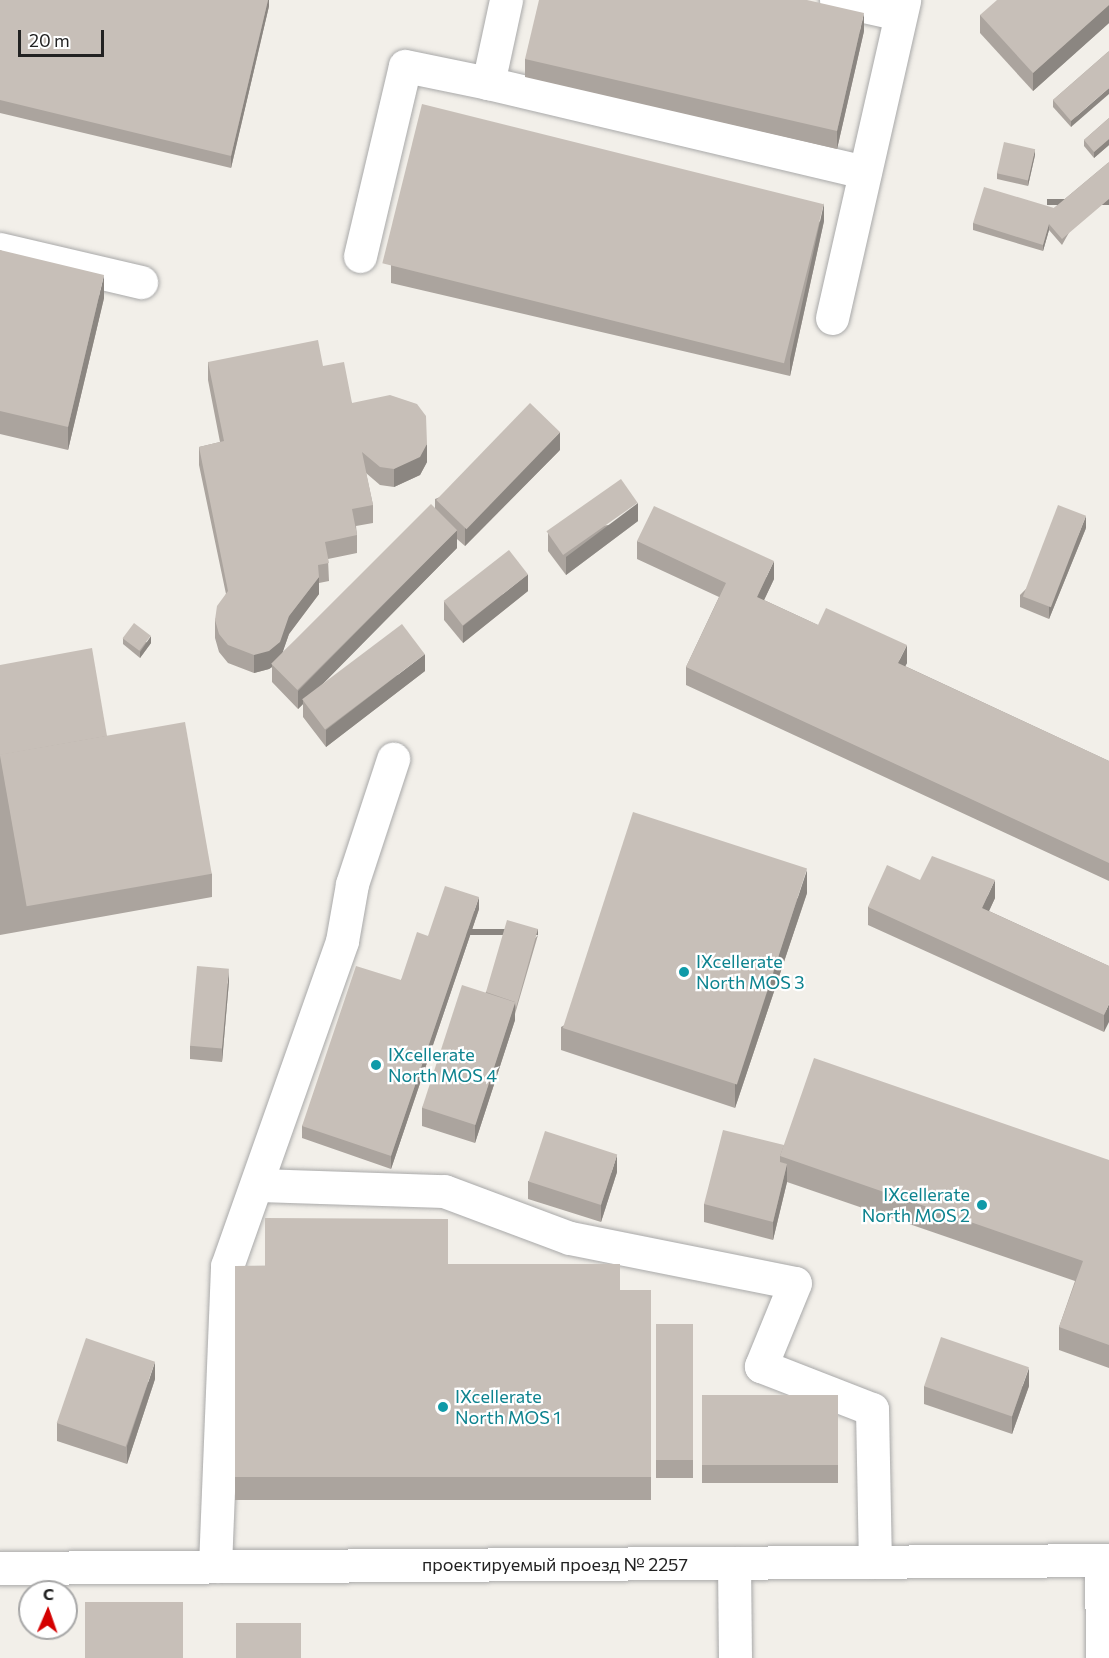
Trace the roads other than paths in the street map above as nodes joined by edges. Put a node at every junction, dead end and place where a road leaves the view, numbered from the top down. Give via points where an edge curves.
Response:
1 (506, 0) edge
2 (836, 0) edge
3 (902, 7) edge
4 (488, 83) junction
5 (865, 172) junction
6 (0, 249) edge
7 (360, 256) dead end
8 (141, 282) dead end
9 (832, 318) dead end
10 (393, 759) dead end
11 (258, 1185) junction
12 (1105, 1560) edge
13 (874, 1562) junction
14 (734, 1563) junction
15 (215, 1566) junction
16 (0, 1568) edge
17 (735, 1658) edge
18 (1102, 1658) edge

1 - 4 street
2 - 3 street
3 - 5 street
4 - 5 street
4 - 7 street via 405,66
5 - 9 street
6 - 8 street
10 - 11 street via 352,884 342,941
11 - 13 street via 444,1191 570,1238 795,1282 761,1366 872,1409
11 - 15 street via 227,1266
12 - 13 street, проектируемый проезд № 2257
12 - 18 street
13 - 14 street, проектируемый проезд № 2257
14 - 15 street, проектируемый проезд № 2257
14 - 17 street
15 - 16 street, проектируемый проезд № 2257

